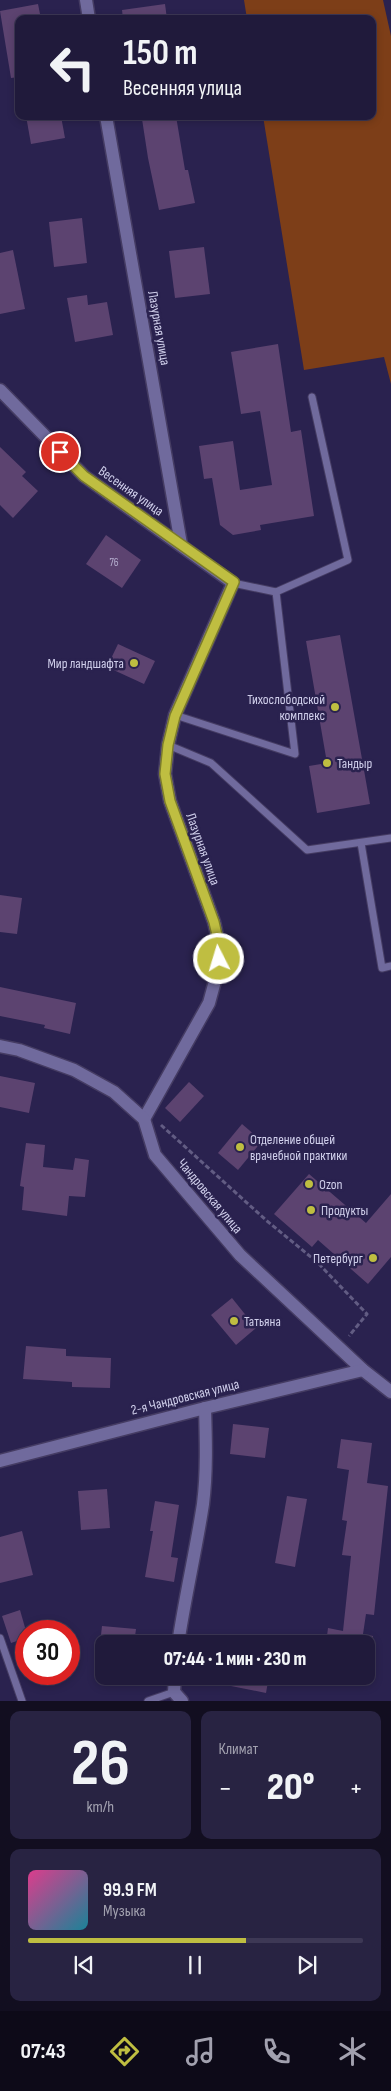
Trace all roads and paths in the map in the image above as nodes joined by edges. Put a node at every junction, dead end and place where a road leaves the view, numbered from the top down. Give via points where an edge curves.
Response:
1 (86, 0) edge
2 (88, 15) edge
3 (107, 120) edge
4 (0, 390) edge
5 (312, 397) dead end
6 (182, 544) junction
7 (234, 582) junction
8 (276, 592) junction
9 (175, 716) junction
10 (168, 745) junction
11 (391, 838) edge
12 (360, 843) junction
13 (391, 966) edge
14 (0, 1046) edge
15 (144, 1118) junction
16 (339, 1347) junction
17 (363, 1370) junction
18 (391, 1392) edge
19 (205, 1408) junction
20 (0, 1453) edge
21 (15, 1456) junction
22 (0, 1461) edge
23 (179, 1635) edge
24 (0, 1638) edge
25 (178, 1696) edge
26 (22, 1701) edge
27 (148, 1701) edge

1 - 2 street
3 - 6 street, Лазурная улица
4 - 6 street, Весенняя улица via 84,476
5 - 8 lane via 348,560
6 - 7 street, Весенняя улица
7 - 8 lane
7 - 9 street, Лазурная улица
8 - 9 lane via 295,754
9 - 10 street, Лазурная улица
10 - 12 lane via 211,763 307,850
10 - 15 street, Лазурная улица via 165,774 170,801 214,922 220,948 209,1003
11 - 12 lane
12 - 13 lane via 382,968
14 - 15 street via 74,1070 114,1092
15 - 16 street, Чандровская улица via 155,1155 240,1255
15 - 16 path via 162,1125 266,1221 317,1262 367,1314
16 - 17 street, Чандровская улица
17 - 18 street, Чандровская улица
17 - 19 street, 2-я Чандровская улица
19 - 21 street, 2-я Чандровская улица
19 - 23 street via 203,1503
20 - 21 street, 2-я Чандровская улица
21 - 22 street, 2-я Чандровская улица
24 - 26 lane
25 - 27 lane

